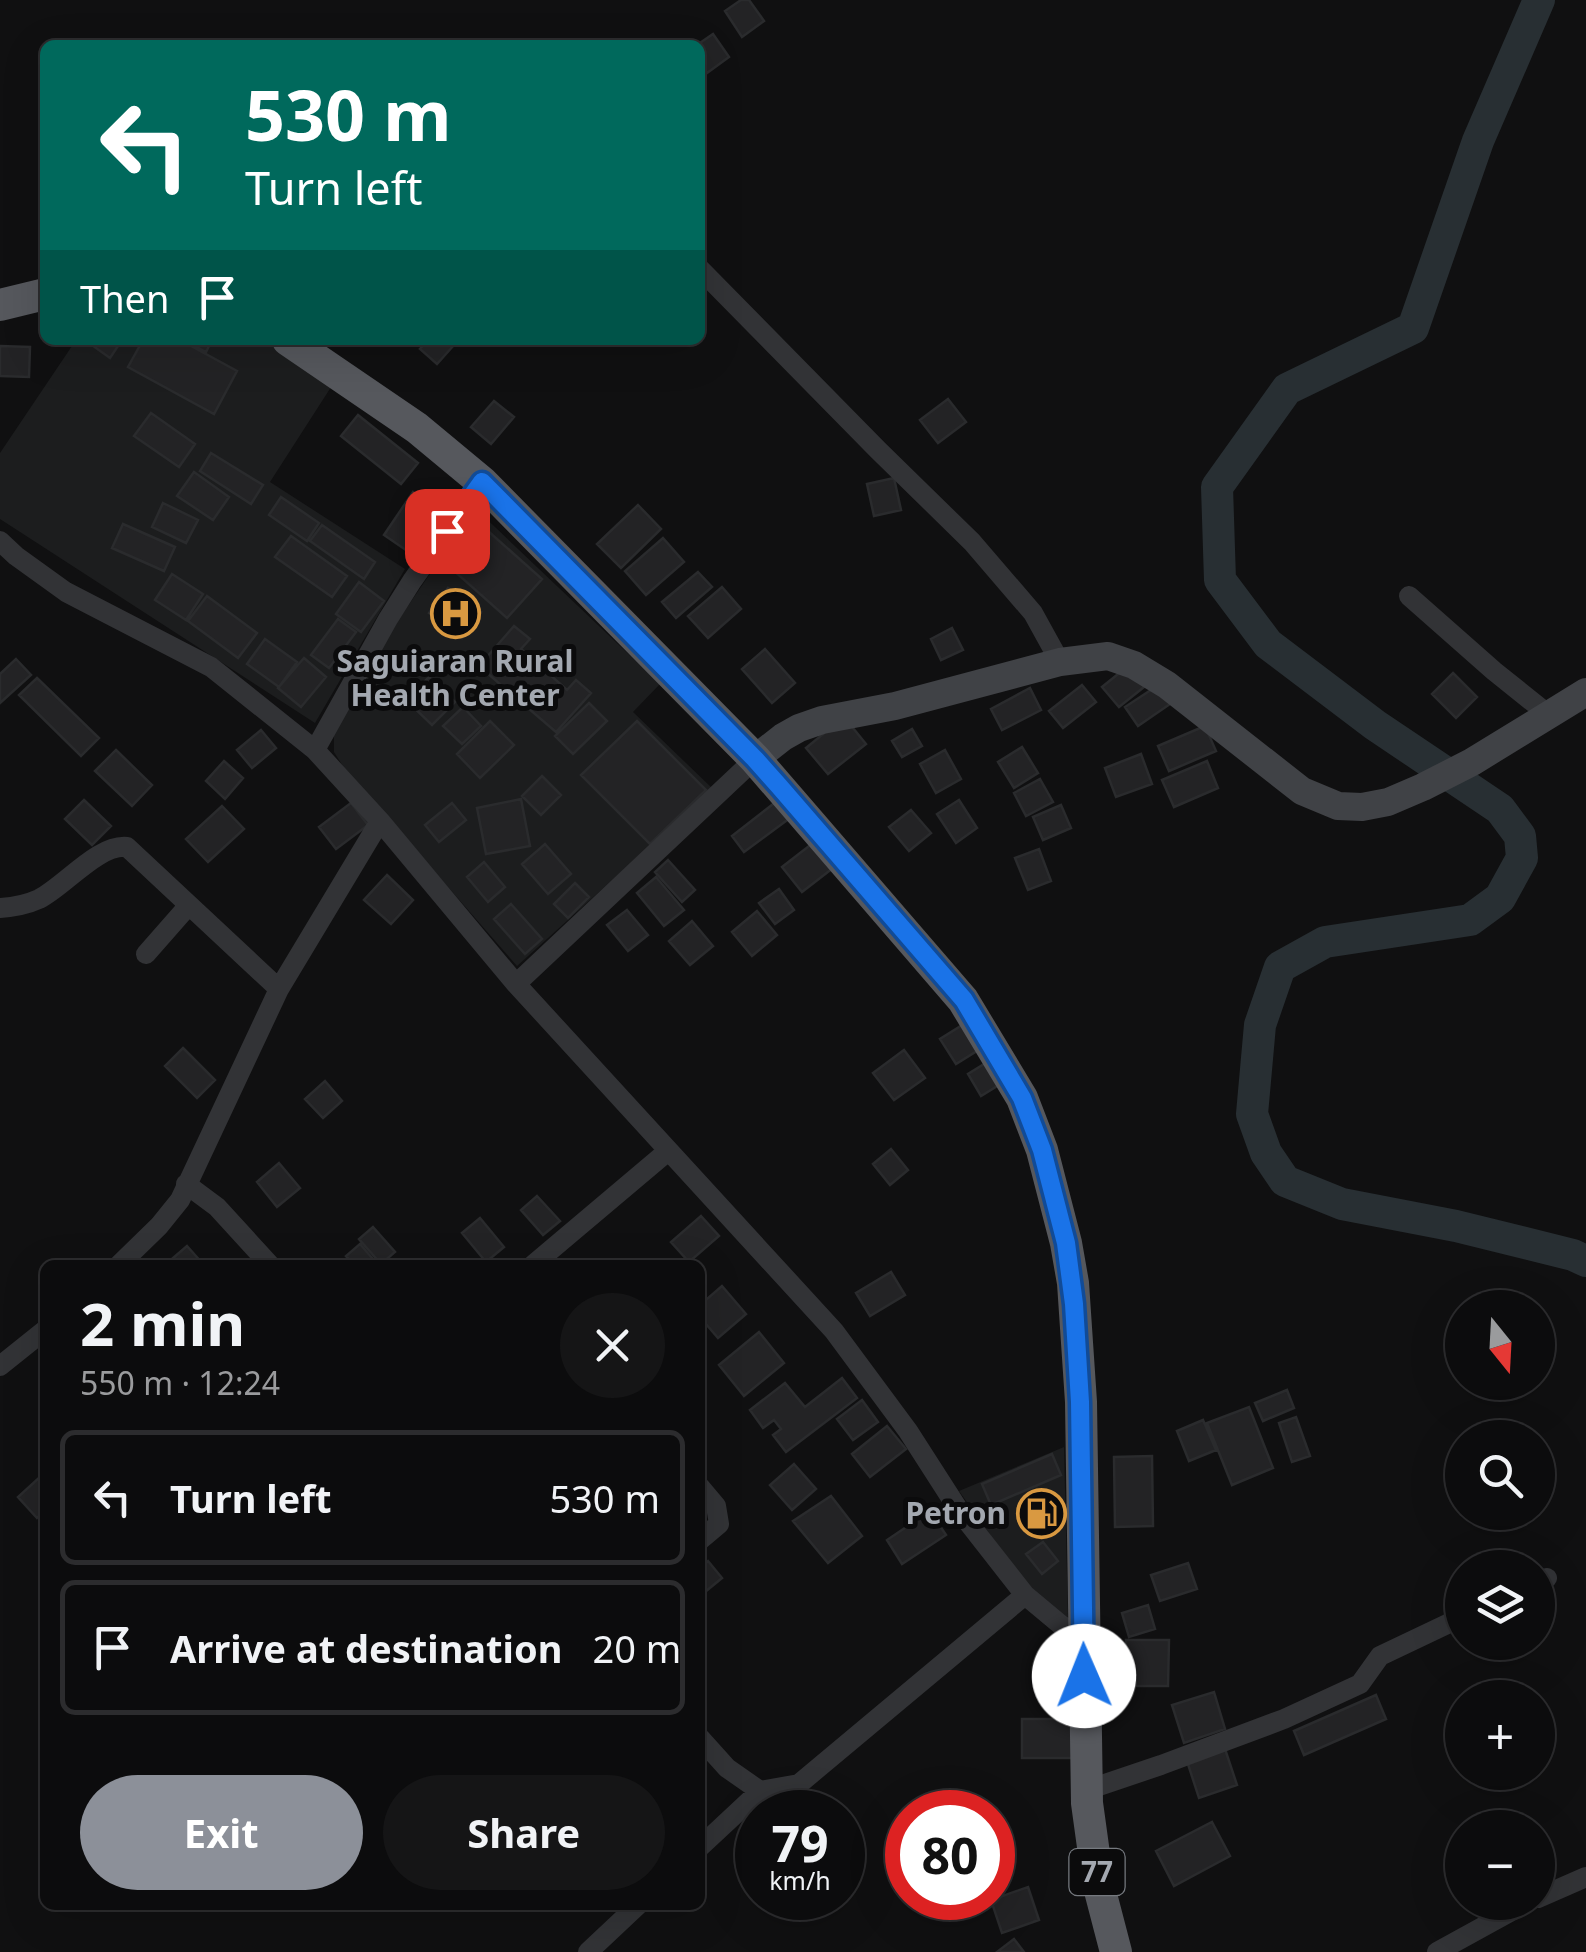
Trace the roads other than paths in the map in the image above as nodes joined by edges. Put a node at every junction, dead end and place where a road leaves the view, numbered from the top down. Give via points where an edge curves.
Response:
1 (705, 273) edge
2 (40, 295) edge
3 (0, 305) edge
4 (295, 345) edge
5 (482, 482) junction
6 (0, 540) edge
7 (1409, 596) dead end
8 (1060, 662) junction
9 (1586, 692) edge
10 (1548, 715) junction
11 (316, 750) junction
12 (755, 759) junction
13 (380, 821) junction
14 (188, 904) junction
15 (0, 908) edge
16 (146, 954) dead end
17 (516, 984) junction
18 (279, 989) junction
19 (668, 1151) junction
20 (186, 1184) junction
21 (125, 1260) edge
22 (265, 1260) edge
23 (539, 1260) edge
24 (40, 1334) edge
25 (0, 1366) edge
26 (705, 1493) edge
27 (705, 1536) edge
28 (1025, 1595) junction
29 (1445, 1625) edge
30 (1082, 1637) junction
31 (705, 1743) edge
32 (757, 1790) edge
33 (770, 1790) edge
34 (1086, 1790) junction
35 (735, 1815) edge
36 (705, 1842) edge
37 (1586, 1877) edge
38 (1555, 1891) edge
39 (633, 1910) edge
40 (1495, 1920) edge
41 (588, 1952) edge
42 (1116, 1952) edge
43 (1437, 1952) edge

1 - 8 street via 972,542 1033,614
2 - 3 highway
4 - 5 highway, 77 via 417,428
5 - 11 street via 396,606
5 - 12 highway, 77
6 - 11 street via 66,592 211,668
7 - 10 street
8 - 10 main road via 1108,656 1134,665 1302,790 1338,806 1388,802 1424,787
8 - 12 main road via 810,724
9 - 10 main road
11 - 13 street
12 - 17 street
12 - 30 highway, 77 via 964,1000 1022,1098 1042,1150 1073,1283
13 - 17 street
13 - 18 street
14 - 15 street via 127,846 119,846 37,900
14 - 16 street
14 - 18 street
17 - 19 street
18 - 20 street
19 - 23 street
19 - 28 street via 834,1331
20 - 21 street via 180,1200
20 - 22 street
24 - 25 street
26 - 27 street via 719,1524
28 - 30 street
28 - 33 street via 798,1784
29 - 34 street via 1380,1656 1360,1684 1284,1719
30 - 34 highway, 77
31 - 32 street
34 - 42 highway, 77 via 1098,1883
35 - 36 street
37 - 38 street
39 - 41 street
40 - 43 street

